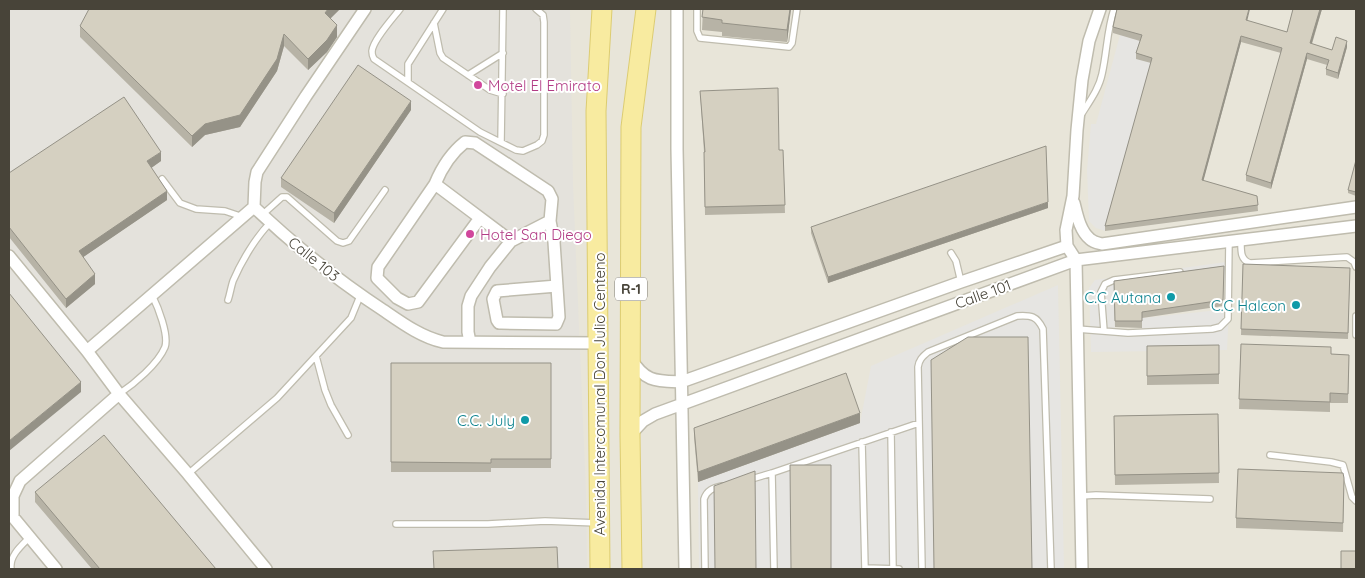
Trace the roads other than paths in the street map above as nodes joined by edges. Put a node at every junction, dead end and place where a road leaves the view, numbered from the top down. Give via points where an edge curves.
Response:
1 (365, 9) edge
2 (400, 9) edge
3 (443, 9) edge
4 (503, 9) edge
5 (536, 9) edge
6 (602, 9) edge
7 (646, 9) edge
8 (677, 9) edge
9 (697, 9) edge
10 (797, 9) edge
11 (1100, 9) edge
12 (1114, 9) edge
13 (434, 23) junction
14 (503, 53) junction
15 (468, 75) junction
16 (408, 81) junction
17 (502, 94) junction
18 (1079, 119) junction
19 (501, 142) junction
20 (162, 180) edge
21 (435, 184) junction
22 (385, 190) dead end
23 (1073, 196) junction
24 (1356, 207) edge
25 (1322, 212) junction
26 (262, 215) junction
27 (243, 217) junction
28 (480, 218) junction
29 (550, 221) junction
30 (1356, 226) edge
31 (1326, 230) junction
32 (511, 241) junction
33 (1235, 241) junction
34 (1067, 246) junction
35 (951, 253) dead end
36 (9, 256) edge
37 (1076, 260) junction
38 (1229, 266) junction
39 (1356, 267) edge
40 (1220, 268) edge
41 (1191, 271) edge
42 (961, 282) junction
43 (557, 286) junction
44 (152, 295) junction
45 (360, 296) junction
46 (228, 300) dead end
47 (1356, 316) edge
48 (1077, 329) junction
49 (1104, 331) junction
50 (1356, 335) edge
51 (470, 342) junction
52 (599, 343) junction
53 (88, 351) junction
54 (316, 356) junction
55 (631, 359) junction
56 (681, 382) junction
57 (119, 394) junction
58 (682, 404) junction
59 (918, 422) junction
60 (891, 432) junction
61 (348, 435) dead end
62 (630, 435) junction
63 (862, 442) junction
64 (1270, 455) dead end
65 (772, 473) junction
66 (188, 474) junction
67 (744, 480) edge
68 (725, 485) edge
69 (1081, 496) junction
70 (1210, 499) dead end
71 (1356, 501) edge
72 (600, 523) junction
73 (396, 524) dead end
74 (30, 538) junction
75 (865, 568) edge
76 (11, 569) edge
77 (56, 569) edge
78 (266, 569) edge
79 (600, 569) edge
80 (632, 569) edge
81 (685, 569) edge
82 (705, 569) edge
83 (774, 569) edge
84 (893, 569) edge
85 (899, 569) edge
86 (922, 569) edge
87 (1051, 569) edge
88 (1082, 569) edge

1 - 26 street via 258,172 255,182
2 - 16 lane via 383,30 372,54 374,59
3 - 13 lane
4 - 14 lane
5 - 19 lane via 543,14 544,22 544,135 537,145 523,151
6 - 52 main road, Avenida Intercomunal Don Julio Centeno / R-1 via 596,112
7 - 55 main road, Avenida Intercomunal Don Julio Centeno / R-1 via 631,127
8 - 56 street
9 - 10 lane via 696,30 700,38 789,48
11 - 18 street via 1089,41
12 - 18 lane via 1102,75
13 - 15 lane via 440,53
13 - 16 lane via 408,64
14 - 15 lane
14 - 17 lane
15 - 17 lane
16 - 19 lane via 480,132
17 - 19 lane
18 - 23 street
20 - 27 lane via 180,203 196,210 225,211
21 - 28 street
21 - 28 street via 378,267 377,278 397,298 408,304 418,302
21 - 29 street via 456,149 465,142 475,142 548,191 552,199
22 - 26 lane via 349,241 343,243 287,198 282,197
23 - 25 street via 1077,218 1084,230 1091,240 1102,244
23 - 34 street via 1066,230
24 - 25 street
25 - 31 street
26 - 27 street
26 - 45 street, Calle 103
26 - 46 lane
27 - 44 street
28 - 32 street
29 - 32 street
29 - 43 street
30 - 31 street, Calle 101
31 - 33 street, Calle 101
32 - 51 street via 471,296 468,306
33 - 37 street, Calle 101
33 - 38 lane
33 - 39 lane via 1245,261 1250,263 1347,257
34 - 37 street
34 - 42 street, Calle 101
35 - 42 lane
36 - 53 street
37 - 48 street
37 - 58 street, Calle 101
38 - 40 lane
38 - 49 lane via 1228,319 1220,327
41 - 49 lane via 1114,280 1105,284 1102,292
42 - 56 street, Calle 101
43 - 43 street via 497,291 493,299 497,320 499,323 556,324 559,317
44 - 53 street
44 - 57 lane via 160,310 166,339 164,347 155,363
45 - 51 street, Calle 103 via 429,339
45 - 54 lane via 351,318
47 - 50 lane
48 - 49 lane
48 - 69 street
51 - 52 street, Calle 103
52 - 72 main road, Avenida Intercomunal Don Julio Centeno / R-1
53 - 57 street
54 - 61 lane via 331,405
54 - 66 lane via 277,398
55 - 56 street, Calle 101 via 647,378
55 - 62 main road, Avenida Intercomunal Don Julio Centeno / R-1
56 - 58 street
57 - 66 street
57 - 74 street via 20,481 13,496 13,517
58 - 62 street, Calle 101 via 643,421
58 - 81 street
59 - 60 lane
59 - 86 lane
59 - 87 lane via 918,367 921,357 1017,316 1027,315 1039,321 1043,329
60 - 63 lane
60 - 84 lane
62 - 80 main road, Avenida Intercomunal Don Julio Centeno / R-1
63 - 65 lane
63 - 75 lane
64 - 71 lane via 1342,465
65 - 67 lane
65 - 83 lane
66 - 78 street
68 - 82 lane via 709,490 704,499
69 - 70 lane
69 - 88 street
72 - 73 lane
72 - 79 main road, Avenida Intercomunal Don Julio Centeno / R-1
74 - 76 lane via 13,556
74 - 77 street
75 - 84 lane
84 - 85 lane

